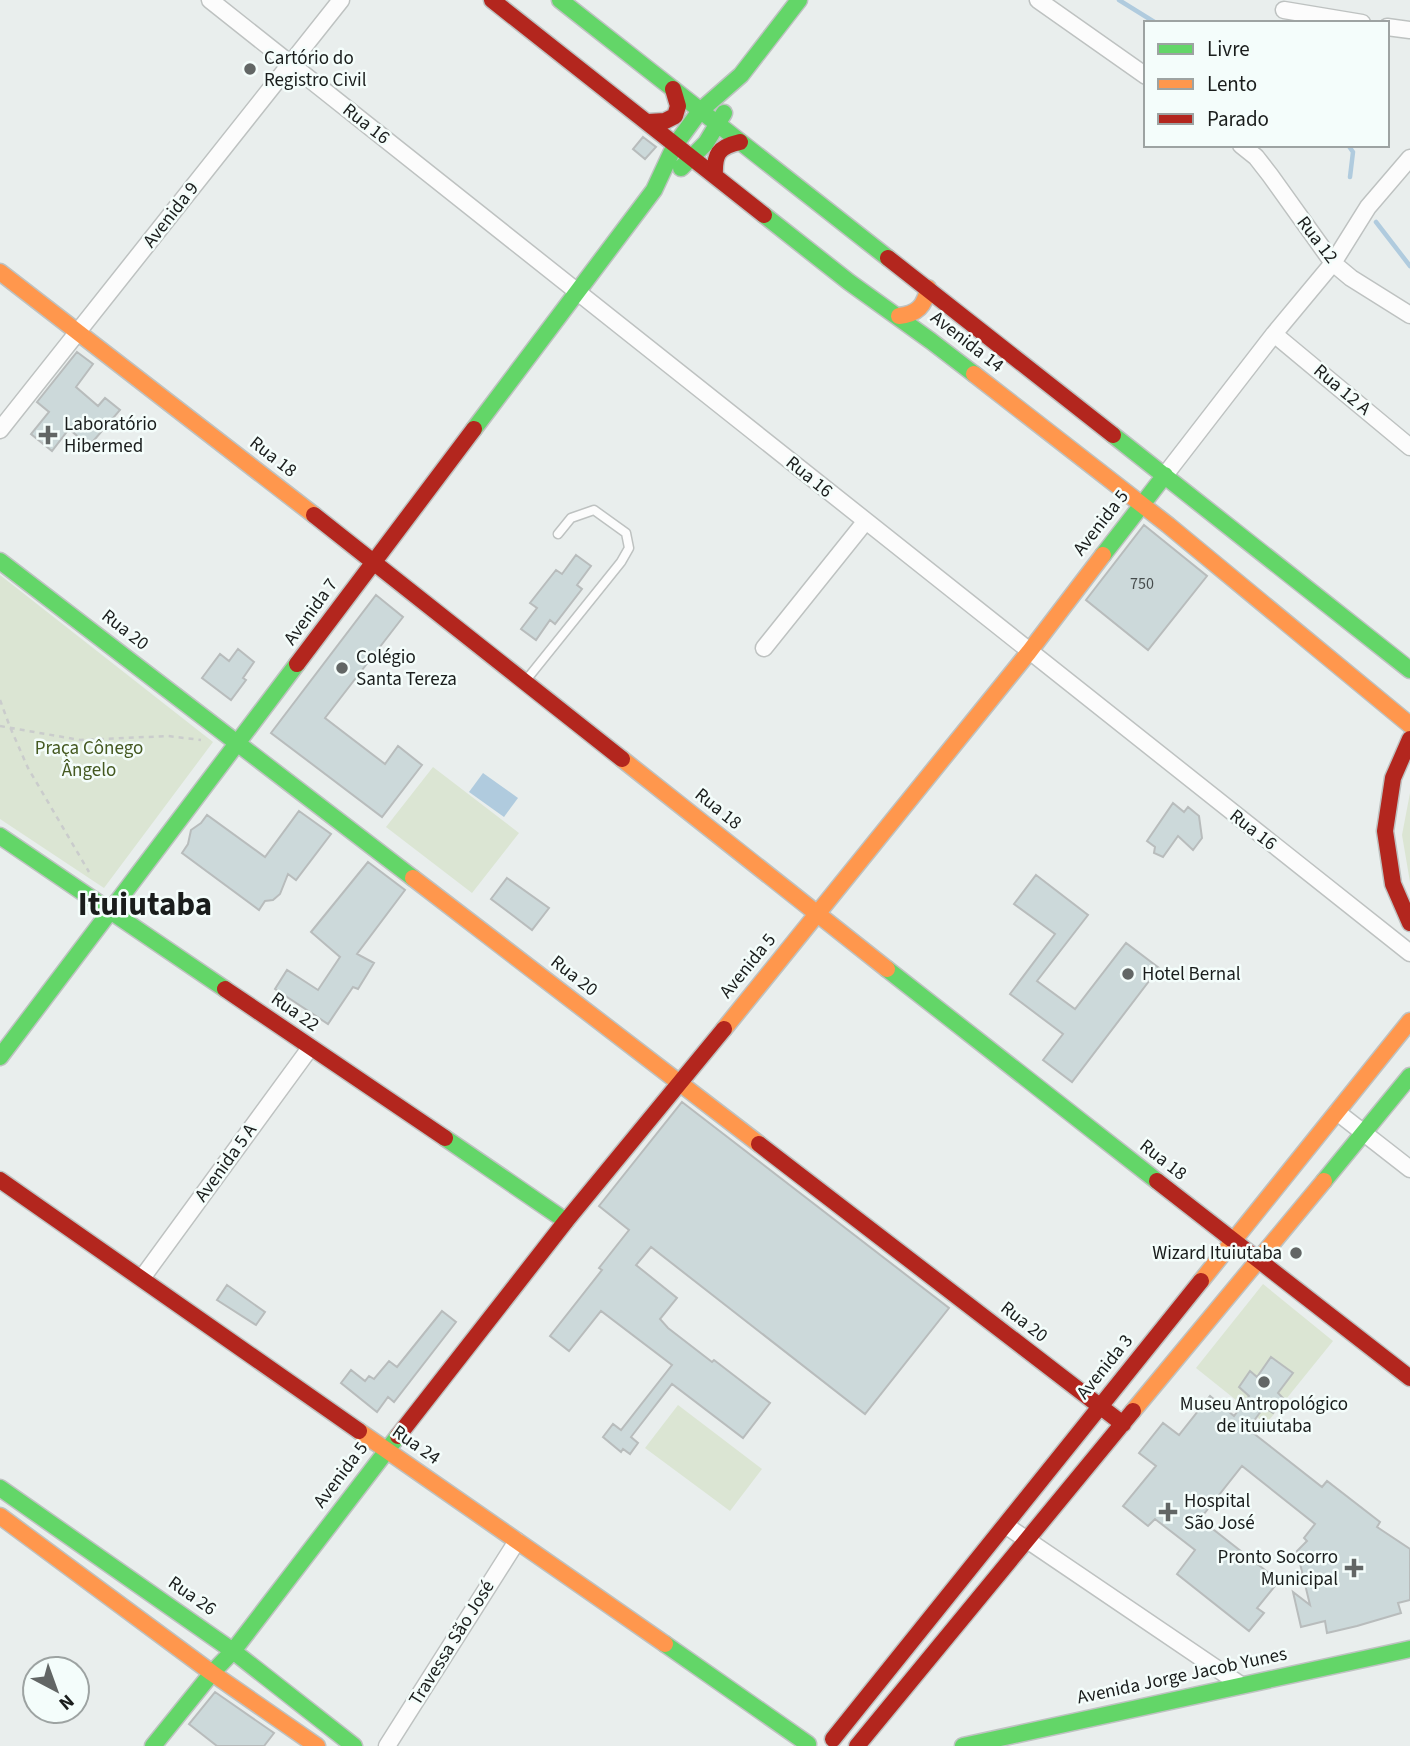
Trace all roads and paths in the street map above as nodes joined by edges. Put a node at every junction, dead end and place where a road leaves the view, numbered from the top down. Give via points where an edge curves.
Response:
1 (210, 0) edge
2 (341, 0) edge
3 (492, 0) edge
4 (560, 0) edge
5 (799, 0) edge
6 (1038, 0) edge
7 (1284, 10) dead end
8 (1350, 21) edge
9 (1389, 27) edge
10 (1410, 30) edge
11 (290, 64) junction
12 (741, 75) junction
13 (1144, 75) edge
14 (673, 89) junction
15 (701, 111) junction
16 (648, 122) junction
17 (719, 125) junction
18 (740, 142) junction
19 (675, 145) junction
20 (1244, 147) edge
21 (692, 158) junction
22 (1410, 158) edge
23 (715, 176) junction
24 (654, 190) junction
25 (1333, 263) junction
26 (0, 272) edge
27 (928, 288) junction
28 (578, 291) junction
29 (955, 311) junction
30 (899, 316) junction
31 (1410, 316) edge
32 (77, 333) junction
33 (1274, 334) junction
34 (931, 341) junction
35 (0, 430) edge
36 (1410, 447) edge
37 (1165, 475) junction
38 (1141, 505) junction
39 (865, 522) junction
40 (558, 534) dead end
41 (0, 561) edge
42 (374, 562) junction
43 (764, 649) dead end
44 (1028, 652) junction
45 (1410, 670) edge
46 (525, 681) junction
47 (0, 700) edge
48 (1410, 725) edge
49 (0, 726) edge
50 (10, 727) junction
51 (1410, 739) edge
52 (203, 740) dead end
53 (238, 744) junction
54 (0, 836) edge
55 (90, 875) dead end
56 (111, 911) junction
57 (817, 914) junction
58 (1410, 923) edge
59 (1410, 953) edge
60 (1410, 1021) edge
61 (310, 1048) junction
62 (0, 1056) edge
63 (1410, 1076) edge
64 (679, 1083) junction
65 (1337, 1112) junction
66 (1363, 1132) junction
67 (1410, 1169) edge
68 (0, 1180) edge
69 (566, 1221) junction
70 (1233, 1242) junction
71 (1258, 1261) junction
72 (142, 1278) junction
73 (1410, 1378) edge
74 (1100, 1407) junction
75 (1123, 1424) junction
76 (387, 1450) junction
77 (1, 1491) edge
78 (0, 1516) edge
79 (1005, 1525) junction
80 (517, 1541) junction
81 (1027, 1541) junction
82 (116, 1569) junction
83 (100, 1590) junction
84 (1410, 1648) edge
85 (233, 1651) junction
86 (212, 1673) junction
87 (1241, 1685) junction
88 (838, 1742) edge
89 (807, 1745) edge
90 (153, 1746) edge
91 (317, 1746) edge
92 (354, 1746) edge
93 (387, 1746) edge
94 (856, 1746) edge
95 (963, 1746) edge

1 - 11 street, Rua 16
2 - 11 street, Avenida 9
3 - 16 street, Avenida 14
4 - 14 street, Avenida 14
5 - 12 street, Avenida 7
6 - 13 street
7 - 8 street
9 - 10 street
11 - 28 street, Rua 16
11 - 32 street, Avenida 9
12 - 15 street, Avenida 7
12 - 17 street, Avenida 7
14 - 15 street, Avenida 14
14 - 16 street via 677,114 664,123
15 - 17 street, Avenida 14
15 - 19 street, Avenida 7
16 - 19 street, Avenida 14
17 - 18 street, Avenida 14
17 - 21 street, Avenida 7
18 - 23 street via 718,152
18 - 27 street, Avenida 14
19 - 21 street, Avenida 14
19 - 24 street, Avenida 7
20 - 25 street, Rua 12 via 1270,175
21 - 23 street, Avenida 14
21 - 24 street, Avenida 7
22 - 25 street, Avenida 5 via 1368,207
23 - 30 street, Avenida 14
24 - 28 street, Avenida 7
25 - 31 street, Rua 12
25 - 33 street, Avenida 5
26 - 32 street, Rua 18
27 - 29 street, Avenida 14
27 - 30 street via 921,308 912,316
28 - 39 street, Rua 16
28 - 42 street, Avenida 7
29 - 34 street via 934,319
29 - 37 street, Avenida 14
30 - 34 street, Avenida 14
32 - 35 street, Avenida 9
32 - 42 street, Rua 18
33 - 36 street, Rua 12 A
33 - 37 street, Avenida 5
34 - 38 street, Avenida 14
37 - 38 street, Avenida 5
37 - 45 street, Avenida 14
38 - 44 street, Avenida 5
38 - 48 street, Avenida 14
39 - 43 street
39 - 44 street, Rua 16
40 - 46 lane via 570,518 594,510 626,533 629,548
41 - 53 street, Rua 20
42 - 46 street, Rua 18
42 - 53 street, Avenida 7
44 - 57 street, Avenida 5
44 - 59 street, Rua 16
46 - 57 street, Rua 18
47 - 50 path
49 - 50 path
50 - 52 path via 80,740 168,736
50 - 55 path via 28,768
51 - 58 street via 1393,778 1385,831 1393,884
53 - 56 street, Avenida 7
53 - 64 street, Rua 20
54 - 56 street, Rua 22
56 - 61 street, Rua 22
56 - 62 street, Avenida 7
57 - 64 street, Avenida 5
57 - 70 street, Rua 18
60 - 65 street, Avenida 3
61 - 69 street, Rua 22
61 - 72 street, Avenida 5 A
63 - 66 street
64 - 69 street, Avenida 5
64 - 74 street, Rua 20
65 - 66 street
65 - 70 street, Avenida 3
66 - 67 street
66 - 71 street
68 - 72 street, Rua 24
69 - 76 street, Avenida 5
70 - 71 street, Rua 18
70 - 74 street, Avenida 3
71 - 73 street, Rua 18
71 - 75 street
72 - 76 street, Rua 24
74 - 75 street, Rua 20
74 - 79 street, Avenida 3
75 - 81 street
76 - 80 street, Rua 24
76 - 85 street, Avenida 5
77 - 82 street, Rua 26
78 - 83 street
79 - 81 street
79 - 88 street, Avenida 3
80 - 89 street, Rua 24
80 - 93 street, Travessa São José
81 - 87 street
81 - 94 street
82 - 83 street
82 - 85 street, Rua 26
83 - 86 street
84 - 87 street, Avenida Jorge Jacob Yunes
85 - 86 street, Avenida 5
85 - 92 street, Rua 26
86 - 90 street, Avenida 5
86 - 91 street
87 - 95 street, Avenida Jorge Jacob Yunes
88 - 89 street, Rua 24 via 820,1738

